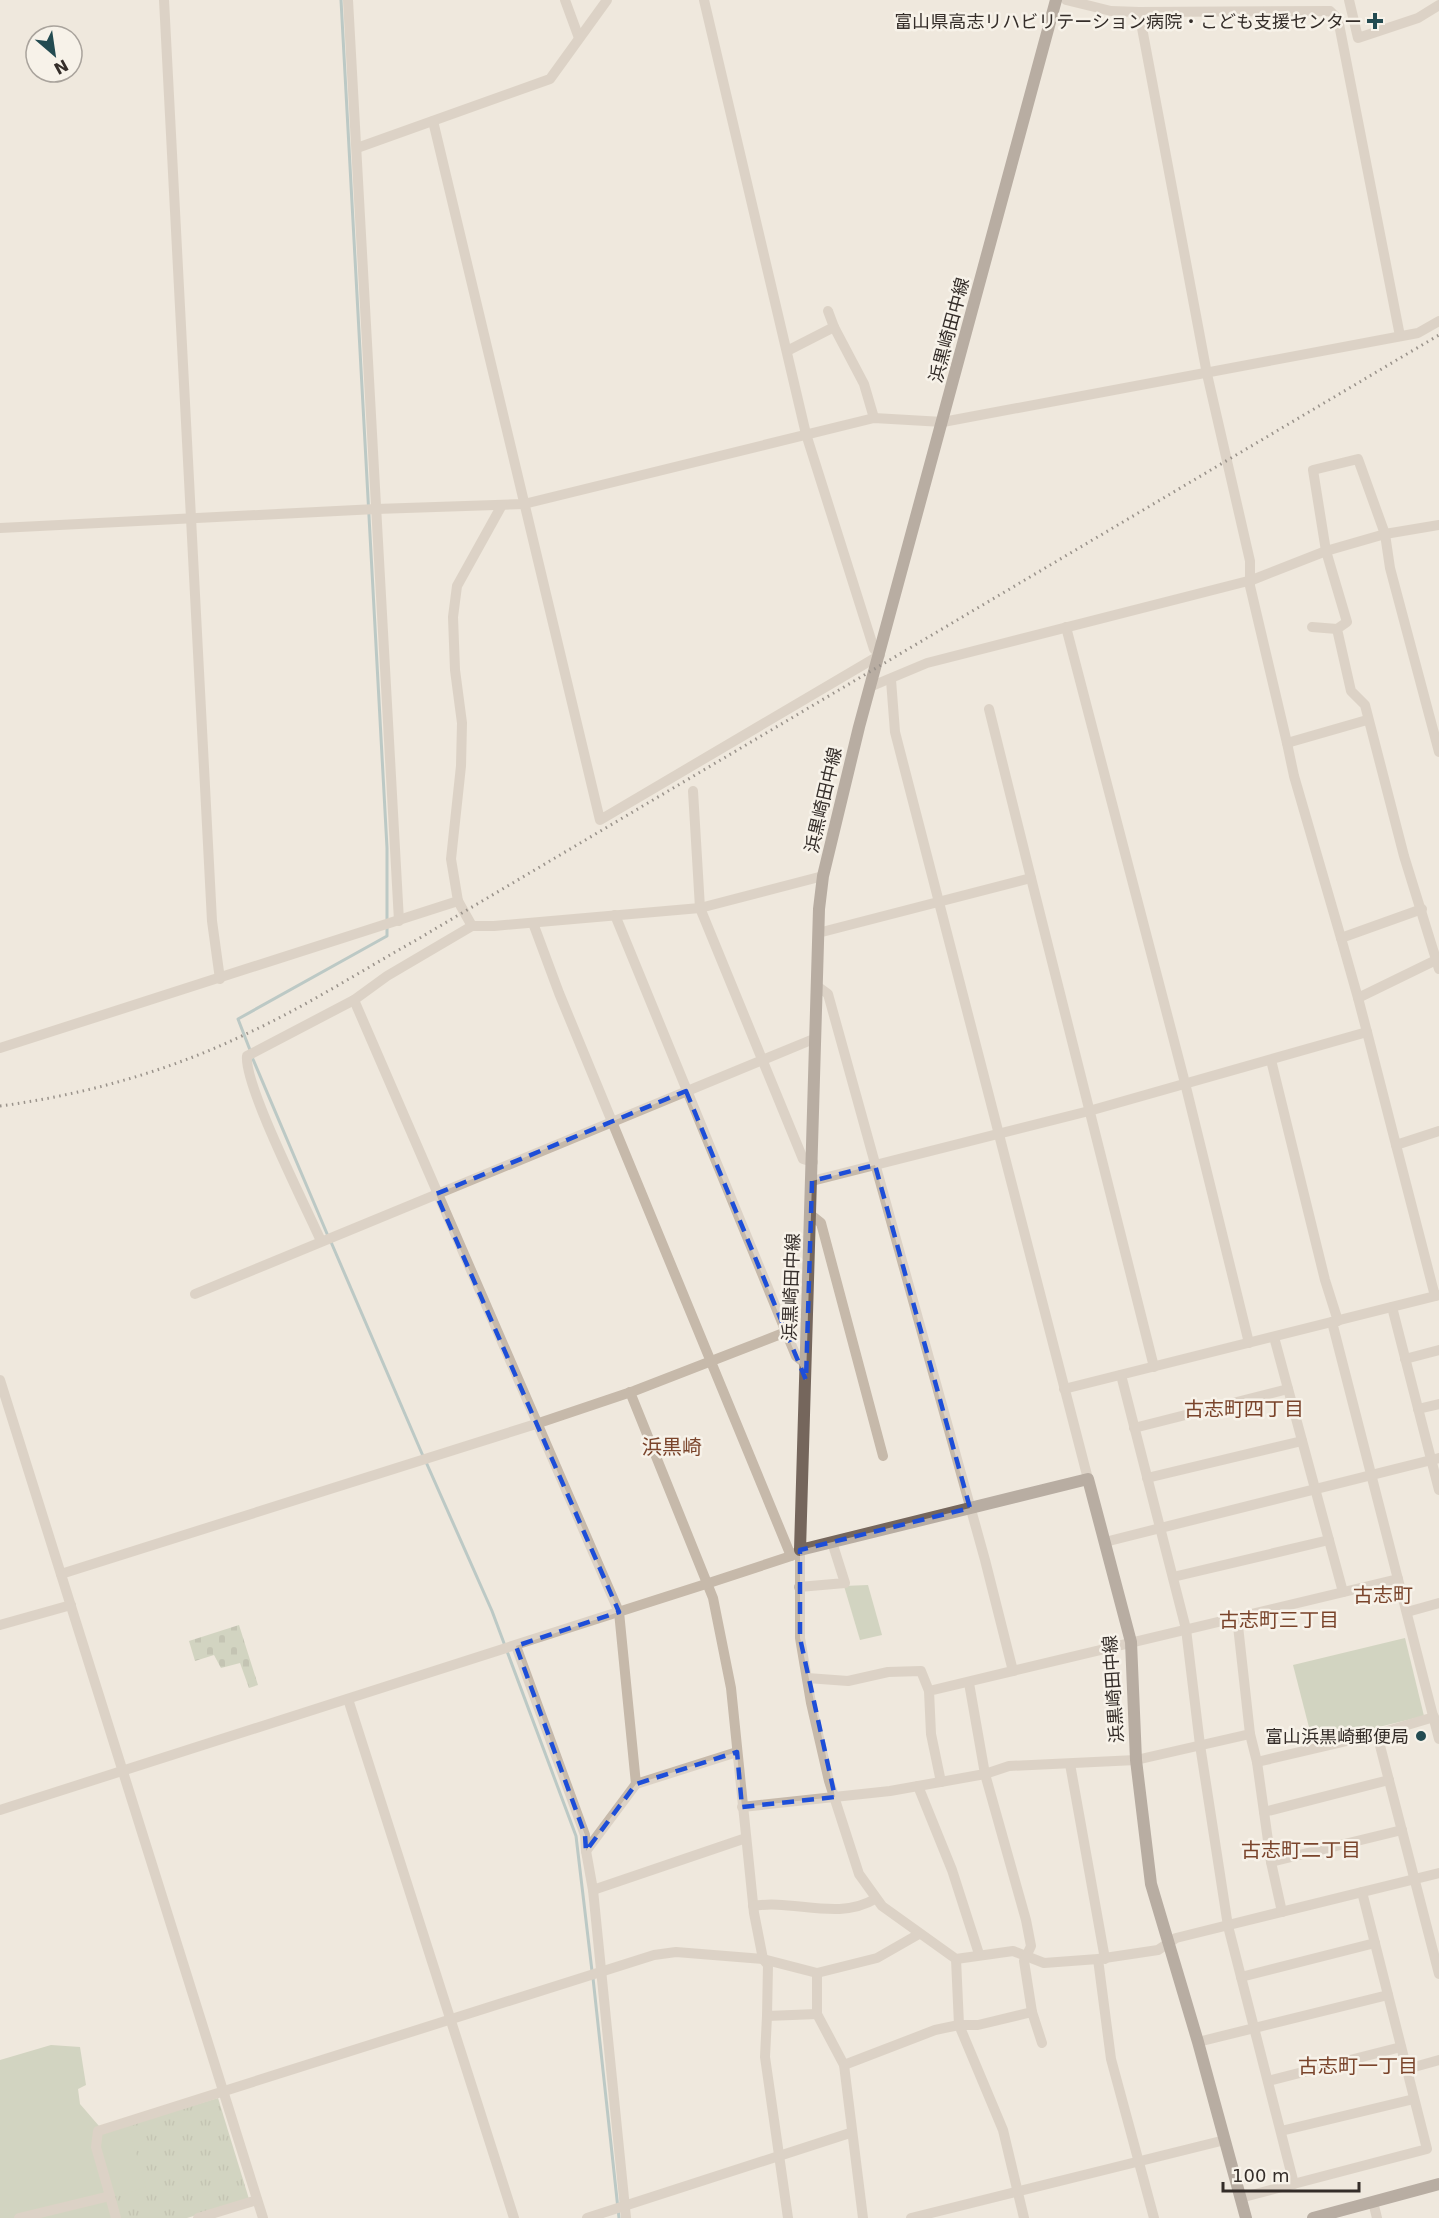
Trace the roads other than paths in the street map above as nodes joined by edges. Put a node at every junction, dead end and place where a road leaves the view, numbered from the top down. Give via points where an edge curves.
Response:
1 (164, 0) edge
2 (348, 0) edge
3 (565, 0) edge
4 (608, 0) edge
5 (704, 0) edge
6 (1056, 0) edge
7 (1066, 0) edge
8 (1349, 0) edge
9 (1439, 5) edge
10 (1139, 12) junction
11 (579, 38) junction
12 (433, 121) junction
13 (357, 148) junction
14 (828, 310) dead end
15 (1439, 321) edge
16 (834, 327) junction
17 (1400, 336) junction
18 (787, 351) junction
19 (1207, 374) junction
20 (874, 418) junction
21 (943, 422) junction
22 (806, 434) junction
23 (524, 504) junction
24 (502, 506) junction
25 (376, 508) junction
26 (193, 519) junction
27 (1439, 525) edge
28 (0, 528) edge
29 (1385, 534) junction
30 (1326, 551) junction
31 (1252, 580) junction
32 (1066, 627) junction
33 (1312, 627) dead end
34 (1337, 629) junction
35 (880, 655) junction
36 (891, 680) junction
37 (872, 686) junction
38 (989, 709) dead end
39 (1367, 720) junction
40 (1287, 742) junction
41 (1439, 752) edge
42 (693, 790) dead end
43 (823, 876) junction
44 (1031, 878) junction
45 (458, 901) junction
46 (940, 902) junction
47 (700, 908) junction
48 (1422, 909) junction
49 (615, 915) junction
50 (399, 921) junction
51 (533, 922) junction
52 (472, 926) junction
53 (818, 933) junction
54 (1341, 938) junction
55 (1437, 965) edge
56 (220, 979) junction
57 (817, 986) junction
58 (1358, 998) junction
59 (354, 1000) junction
60 (1367, 1032) junction
61 (816, 1038) junction
62 (0, 1048) edge
63 (763, 1059) junction
64 (1271, 1060) junction
65 (1185, 1083) junction
66 (687, 1091) junction
67 (1089, 1111) junction
68 (613, 1121) junction
69 (1439, 1131) edge
70 (1000, 1133) junction
71 (1396, 1145) junction
72 (813, 1162) junction
73 (875, 1165) junction
74 (812, 1180) junction
75 (436, 1194) junction
76 (811, 1215) junction
77 (321, 1241) junction
78 (195, 1294) dead end
79 (1437, 1296) edge
80 (1392, 1307) junction
81 (1335, 1321) junction
82 (786, 1332) junction
83 (1274, 1336) junction
84 (1249, 1343) junction
85 (1439, 1350) edge
86 (1406, 1359) junction
87 (711, 1360) junction
88 (806, 1364) junction
89 (1154, 1367) junction
90 (1121, 1375) junction
91 (0, 1380) edge
92 (1064, 1389) junction
93 (1288, 1389) junction
94 (630, 1392) junction
95 (1439, 1404) edge
96 (1418, 1409) junction
97 (536, 1424) junction
98 (1134, 1428) junction
99 (1302, 1441) junction
100 (884, 1456) dead end
101 (1435, 1459) edge
102 (1371, 1475) junction
103 (1147, 1478) junction
104 (1088, 1479) junction
105 (1315, 1489) junction
106 (1439, 1490) edge
107 (970, 1508) junction
108 (1160, 1528) junction
109 (1329, 1540) junction
110 (832, 1542) junction
111 (1106, 1542) junction
112 (795, 1553) junction
113 (61, 1574) junction
114 (1173, 1577) junction
115 (1398, 1579) junction
116 (709, 1583) junction
117 (799, 1587) junction
118 (1343, 1592) junction
119 (1439, 1604) edge
120 (70, 1605) junction
121 (618, 1612) junction
122 (1407, 1612) junction
123 (1237, 1617) junction
124 (0, 1625) edge
125 (1186, 1629) junction
126 (1131, 1642) junction
127 (516, 1646) junction
128 (1013, 1671) junction
129 (807, 1678) junction
130 (969, 1683) junction
131 (929, 1691) junction
132 (348, 1699) junction
133 (1436, 1723) edge
134 (1250, 1734) junction
135 (1377, 1734) junction
136 (1439, 1739) edge
137 (1200, 1745) junction
138 (737, 1752) junction
139 (1136, 1760) junction
140 (1257, 1762) junction
141 (1070, 1764) junction
142 (123, 1772) junction
143 (985, 1774) junction
144 (1389, 1780) junction
145 (941, 1782) junction
146 (636, 1784) junction
147 (918, 1786) junction
148 (835, 1797) junction
149 (742, 1807) junction
150 (0, 1810) edge
151 (1264, 1812) junction
152 (1402, 1830) junction
153 (746, 1838) junction
154 (586, 1851) junction
155 (1271, 1862) junction
156 (1439, 1874) edge
157 (1414, 1879) junction
158 (593, 1890) junction
159 (1362, 1892) junction
160 (875, 1899) junction
161 (753, 1906) junction
162 (1282, 1912) junction
163 (1228, 1926) junction
164 (919, 1934) junction
165 (1169, 1942) junction
166 (1375, 1943) junction
167 (979, 1954) junction
168 (1028, 1956) junction
169 (763, 1959) junction
170 (956, 1959) junction
171 (1101, 1959) junction
172 (600, 1972) junction
173 (817, 1973) junction
174 (1439, 1974) edge
175 (1241, 1977) junction
176 (1388, 1995) junction
177 (1032, 2012) junction
178 (818, 2014) junction
179 (767, 2016) junction
180 (452, 2019) junction
181 (959, 2025) junction
182 (1254, 2029) junction
183 (1198, 2042) junction
184 (1042, 2043) dead end
185 (1401, 2047) junction
186 (1439, 2060) edge
187 (844, 2065) junction
188 (1407, 2069) junction
189 (1268, 2081) junction
190 (224, 2092) junction
191 (1414, 2099) junction
192 (1281, 2131) junction
193 (850, 2133) junction
194 (1225, 2140) junction
195 (780, 2155) junction
196 (1139, 2162) junction
197 (1294, 2184) junction
198 (1439, 2184) edge
199 (1017, 2191) junction
200 (110, 2196) junction
201 (1240, 2198) junction
202 (257, 2200) junction
203 (1373, 2202) junction
204 (626, 2213) edge
205 (19, 2218) edge
206 (116, 2218) edge
207 (198, 2218) edge
208 (262, 2218) edge
209 (514, 2218) edge
210 (587, 2218) edge
211 (788, 2218) edge
212 (863, 2218) edge
213 (911, 2218) edge
214 (1024, 2218) edge
215 (1154, 2218) edge
216 (1246, 2218) edge
217 (1313, 2218) edge
218 (1377, 2218) edge

1 - 26 street
2 - 13 street
3 - 11 street
4 - 11 street
5 - 18 street
6 - 21 main road, 浜黒崎田中線
7 - 10 street via 1111,11
8 - 9 street via 1358,38 1418,18
10 - 17 street via 1330,10 1338,19
10 - 19 street
11 - 12 street via 550,79
12 - 13 street
12 - 23 street
13 - 25 street
14 - 16 street
15 - 17 street via 1418,333
16 - 18 street
16 - 20 street via 864,384
17 - 19 street
18 - 22 street
19 - 21 street
19 - 31 street
20 - 21 street
20 - 22 street
21 - 35 main road, 浜黒崎田中線
22 - 23 street
22 - 35 street via 874,649
23 - 24 street
23 - 35 street via 600,820
24 - 25 street
24 - 45 street via 457,586 453,617 462,723 451,859
25 - 26 street
25 - 50 street
26 - 28 street
26 - 56 street via 212,921
27 - 29 street
29 - 30 street
29 - 30 street via 1358,459 1313,470
29 - 41 street via 1390,568
30 - 31 street
30 - 34 street via 1347,622
31 - 32 street
31 - 40 street via 1250,586
32 - 36 street via 927,663
32 - 65 street
33 - 34 street
34 - 39 street via 1351,691 1365,705
35 - 37 main road, 浜黒崎田中線
36 - 37 street
36 - 46 street via 896,732
37 - 43 main road, 浜黒崎田中線
38 - 44 street
39 - 40 street
39 - 48 street
40 - 54 street
42 - 47 street
43 - 47 street
43 - 53 main road, 浜黒崎田中線
44 - 46 street
44 - 67 street
45 - 50 street
45 - 52 street
46 - 53 street
46 - 70 street
47 - 49 street
47 - 63 street
48 - 54 street
48 - 55 street
49 - 51 street
49 - 66 street
50 - 56 street
51 - 52 street
51 - 68 street
52 - 59 street
53 - 57 main road, 浜黒崎田中線
54 - 58 street
55 - 58 street
56 - 62 street
57 - 61 main road, 浜黒崎田中線
57 - 73 street via 828,994
58 - 60 street
59 - 75 street
59 - 77 street via 247,1056 246,1066 266,1117
60 - 64 street
60 - 71 street
61 - 63 street
61 - 72 main road, 浜黒崎田中線
63 - 66 street
63 - 72 street via 803,1159
64 - 65 street
64 - 81 street
65 - 67 street
65 - 84 street
66 - 68 street
66 - 82 street
67 - 70 street
67 - 89 street
68 - 75 street
68 - 87 street
69 - 71 street
70 - 73 street
70 - 92 street
71 - 79 street
72 - 74 main road, 浜黒崎田中線
73 - 74 street
73 - 107 street
74 - 76 main road, 浜黒崎田中線
75 - 77 street
75 - 97 street
76 - 88 main road, 浜黒崎田中線
76 - 100 street via 821,1223
77 - 78 street
79 - 80 street
80 - 81 street
80 - 86 street
81 - 83 street
81 - 102 street
82 - 87 street
82 - 88 street via 796,1356
83 - 84 street
83 - 93 street
84 - 89 street
85 - 86 street
86 - 96 street
87 - 94 street
87 - 112 street
88 - 112 main road, 浜黒崎田中線
89 - 90 street
90 - 92 street
90 - 98 street
91 - 113 street
92 - 104 street
93 - 98 street
93 - 99 street
94 - 97 street
94 - 116 street
95 - 96 street
96 - 101 street
97 - 113 street
97 - 121 street
98 - 103 street
99 - 103 street
99 - 105 street
101 - 102 street
101 - 106 street
102 - 105 street
102 - 115 street
103 - 108 street
104 - 107 main road
104 - 111 main road, 浜黒崎田中線
105 - 108 street
105 - 109 street
107 - 110 main road
107 - 128 street
108 - 111 street
108 - 114 street
109 - 114 street
109 - 118 street
110 - 112 main road
110 - 117 street via 845,1583
111 - 126 main road, 浜黒崎田中線
112 - 116 street
112 - 117 street
113 - 120 street
114 - 125 street
115 - 118 street
115 - 122 street
116 - 121 street
116 - 138 street via 730,1688
117 - 129 street via 800,1638
118 - 123 street
119 - 122 street
120 - 124 street
120 - 142 street
121 - 127 street
121 - 146 street
122 - 133 street
123 - 125 street
123 - 134 street
125 - 126 street
125 - 137 street
126 - 128 street
126 - 139 main road, 浜黒崎田中線
127 - 132 street
127 - 154 street via 585,1835
128 - 130 street
129 - 131 street via 848,1680 888,1672 921,1671
129 - 148 street
130 - 131 street
130 - 143 street
131 - 145 street via 931,1734
132 - 142 street
132 - 180 street
133 - 135 street
133 - 136 street
134 - 137 street
134 - 140 street
135 - 140 street
135 - 144 street
137 - 139 street
137 - 163 street
138 - 146 street
138 - 149 street
139 - 141 street
139 - 165 main road, 浜黒崎田中線 via 1151,1884
140 - 151 street
141 - 143 street via 1009,1766
141 - 171 street
142 - 150 street
142 - 190 street
143 - 145 street
143 - 168 street via 1023,1903 1031,1946
144 - 151 street
144 - 152 street
145 - 147 street
146 - 154 street
147 - 148 street
147 - 167 street via 952,1870
148 - 149 street
148 - 160 street via 859,1874
149 - 153 street
151 - 155 street
152 - 155 street
152 - 157 street
153 - 158 street
153 - 161 street
154 - 158 street
155 - 162 street
156 - 157 street
157 - 159 street
157 - 174 street
158 - 172 street
159 - 162 street
159 - 166 street
160 - 161 street via 863,1906 840,1909 770,1903
160 - 164 street
161 - 169 street
162 - 163 street
163 - 165 street
163 - 175 street
164 - 170 street
164 - 173 street via 877,1958
165 - 171 street via 1158,1950
165 - 183 main road, 浜黒崎田中線
166 - 175 street
166 - 176 street
167 - 168 street via 1013,1951
167 - 170 street
168 - 171 street via 1044,1964
168 - 177 street via 1024,1961
169 - 172 street via 676,1952
169 - 173 street
169 - 179 street via 768,1965
170 - 181 street
171 - 196 street via 1110,2059
172 - 180 street
172 - 204 street
173 - 178 street
175 - 182 street
176 - 182 street
176 - 185 street
177 - 181 street via 978,2025
177 - 184 street
178 - 179 street
178 - 187 street
179 - 195 street via 765,2057
180 - 190 street
180 - 209 street
181 - 187 street via 935,2030
181 - 199 street via 1003,2130
182 - 183 street
182 - 189 street
183 - 194 main road, 浜黒崎田中線
185 - 188 street
185 - 189 street
186 - 188 street
187 - 193 street
188 - 191 street
189 - 192 street
190 - 200 street via 98,2131 96,2147
190 - 202 street
191 - 192 street
191 - 197 street via 1427,2149
192 - 197 street
193 - 195 street
193 - 212 street
194 - 196 street
194 - 201 main road, 浜黒崎田中線
195 - 204 street
195 - 211 street
196 - 199 street
196 - 215 street
197 - 201 street
198 - 203 main road
199 - 213 street
199 - 214 street
200 - 205 street
200 - 206 street
201 - 216 main road, 浜黒崎田中線
202 - 207 street
202 - 208 street
203 - 217 main road
203 - 218 street
204 - 210 street

